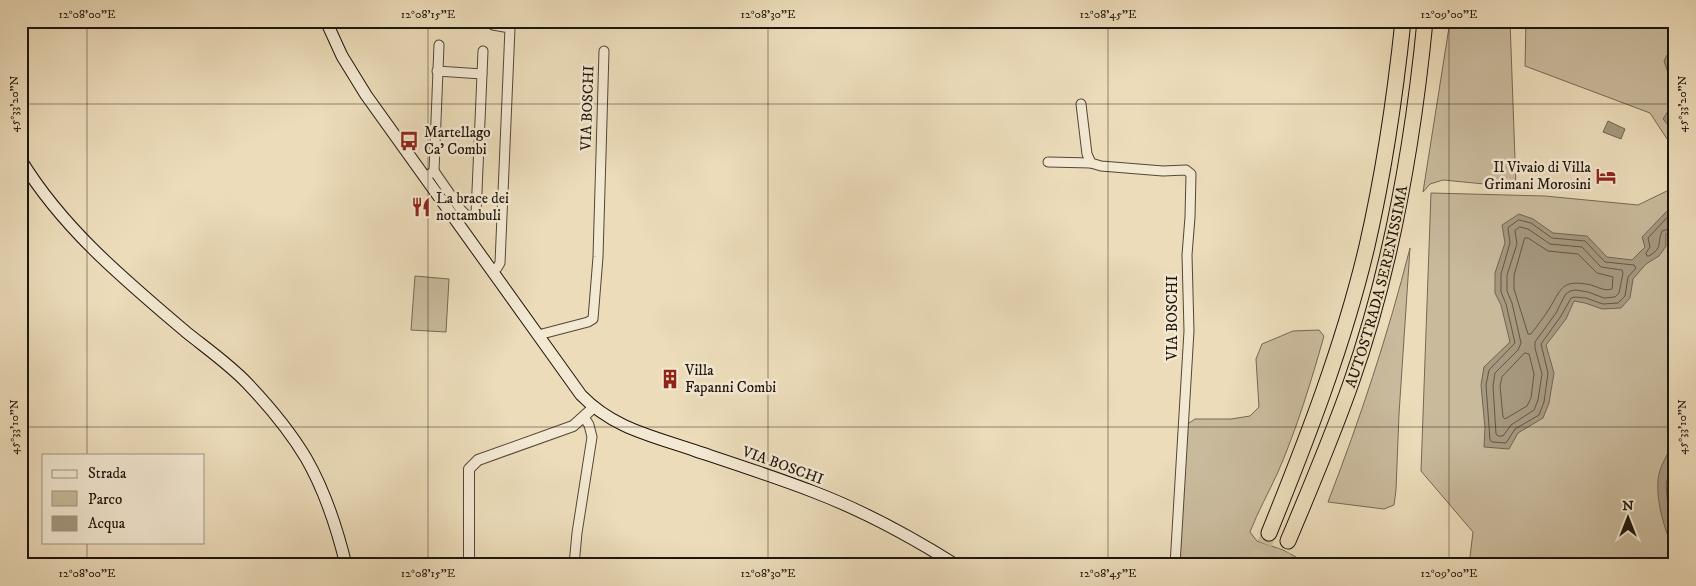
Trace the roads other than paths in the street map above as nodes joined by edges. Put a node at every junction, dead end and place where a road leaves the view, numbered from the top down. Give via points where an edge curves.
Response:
1 (326, 21) edge
2 (1403, 21) edge
3 (1425, 21) edge
4 (492, 25) dead end
5 (439, 45) dead end
6 (483, 51) dead end
7 (604, 51) dead end
8 (437, 71) junction
9 (482, 74) junction
10 (1081, 104) dead end
11 (21, 160) edge
12 (1048, 162) dead end
13 (1091, 163) junction
14 (430, 174) junction
15 (493, 271) junction
16 (539, 336) junction
17 (594, 408) junction
18 (584, 418) junction
19 (1270, 533) tunnel mouth
20 (1288, 541) tunnel mouth
21 (346, 565) edge
22 (469, 565) edge
23 (574, 565) edge
24 (956, 565) edge
25 (1175, 565) edge

1 - 14 main road, VIA BOSCHI via 354,76
2 - 19 highway, AUTOSTRADA SERENISSIMA via 1381,180 1367,247 1330,374
3 - 20 highway, AUTOSTRADA SERENISSIMA via 1414,120 1385,268 1351,382
4 - 15 street via 510,28 500,263
5 - 8 street
6 - 9 street, VIA BOSCHI
7 - 16 street, VIA BOSCHI via 598,257 592,319
8 - 9 street
8 - 14 street
9 - 14 street, VIA BOSCHI via 476,214 467,216
10 - 13 street
11 - 21 main road via 43,194 85,242 246,382 280,423 306,458 324,496
12 - 13 street, VIA BOSCHI
13 - 25 street, VIA BOSCHI via 1186,170 1190,174 1189,331
14 - 15 main road, VIA BOSCHI
15 - 16 main road, VIA BOSCHI
16 - 17 main road, VIA BOSCHI via 581,396
17 - 18 street
17 - 24 main road, VIA BOSCHI via 628,428 853,508
18 - 22 street via 573,426 473,464 469,470
18 - 23 street via 592,436

